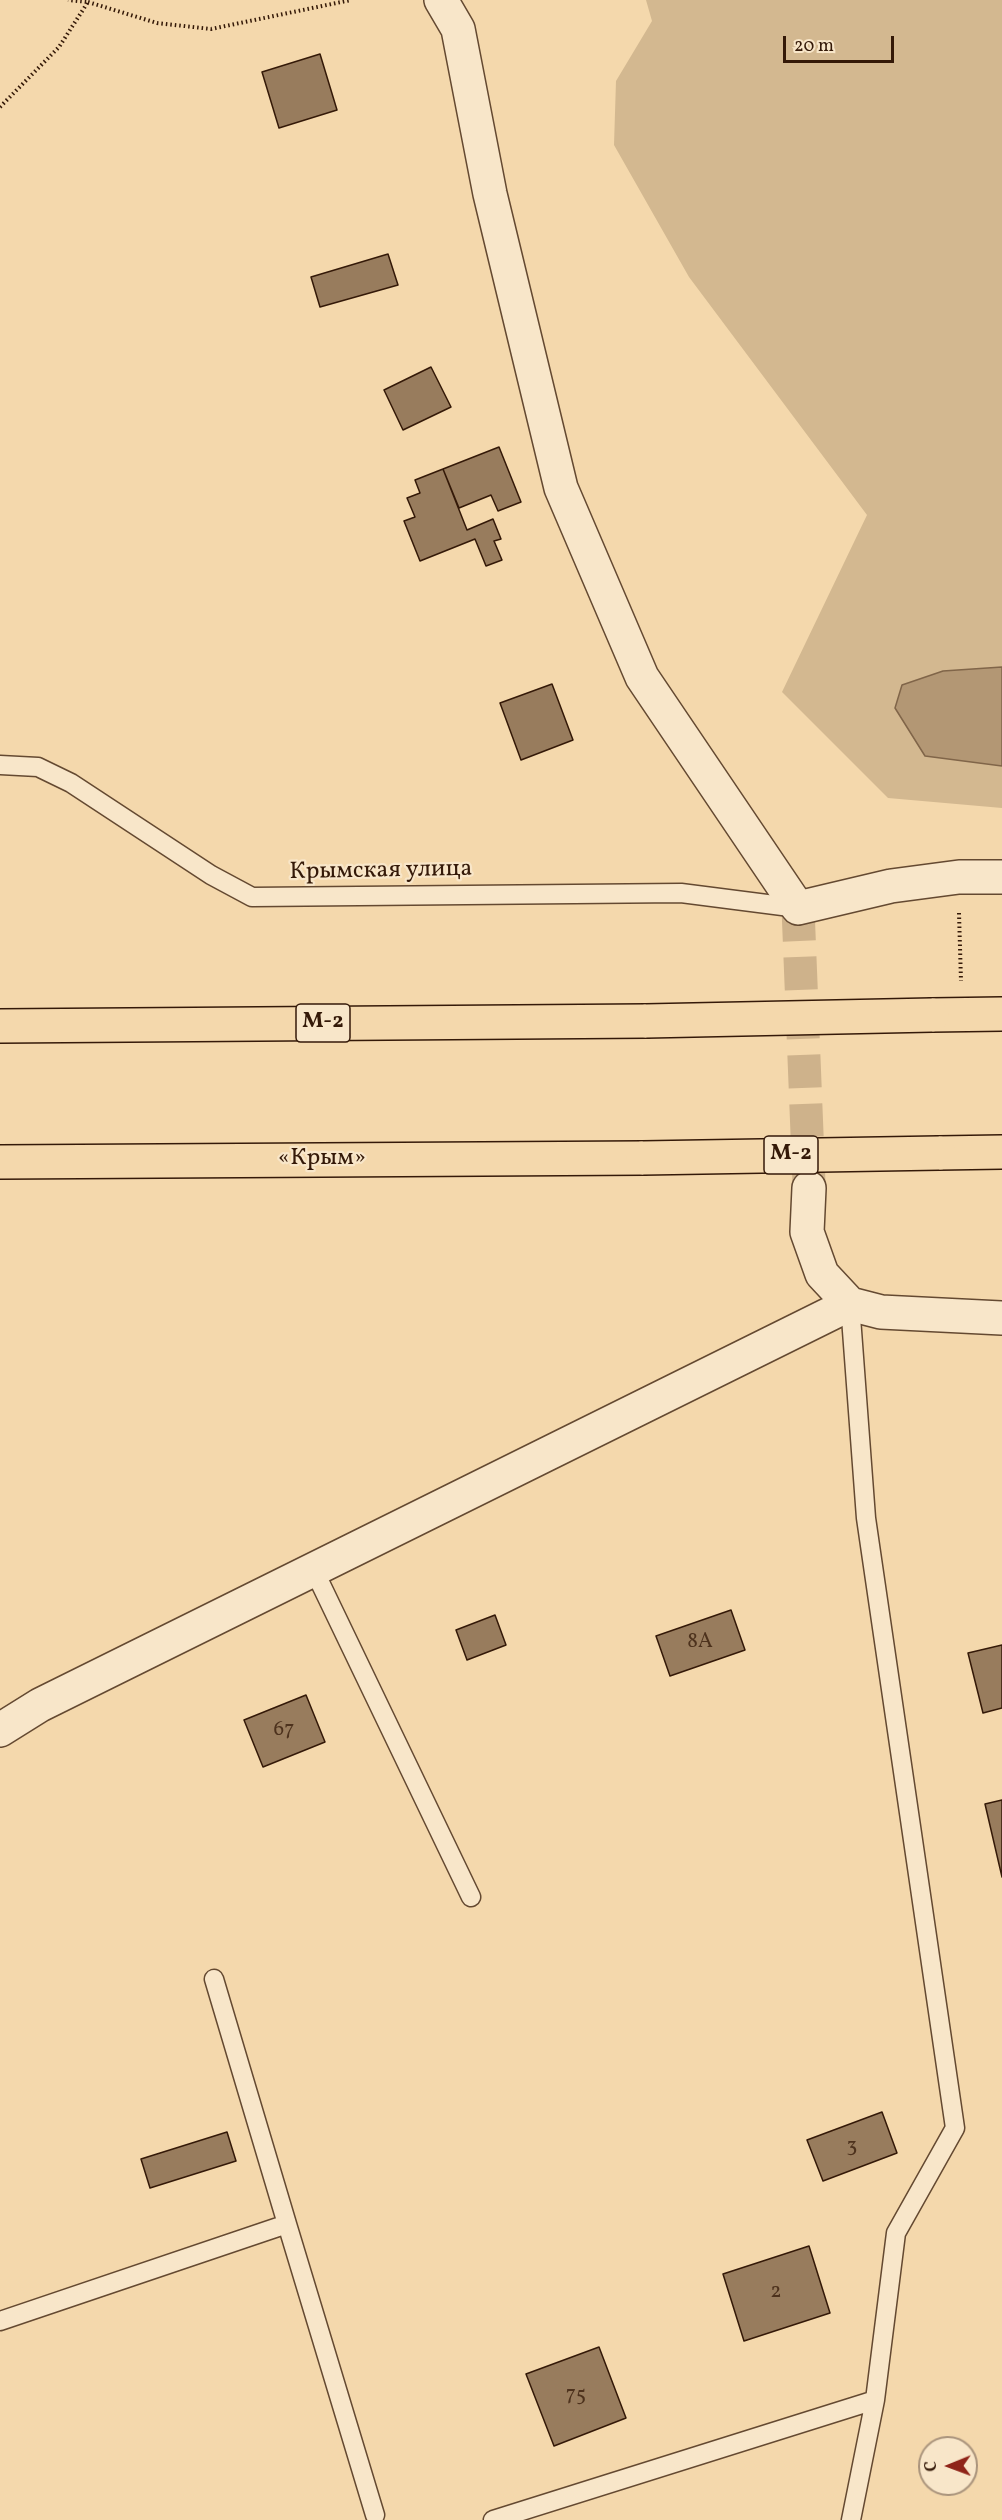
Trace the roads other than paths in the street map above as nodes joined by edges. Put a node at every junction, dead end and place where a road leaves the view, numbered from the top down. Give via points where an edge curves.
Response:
1 (441, 0) edge
2 (0, 765) edge
3 (1002, 877) edge
4 (798, 908) junction
5 (1002, 1014) edge
6 (0, 1026) edge
7 (1002, 1152) edge
8 (0, 1162) edge
9 (809, 1188) tunnel mouth
10 (850, 1304) junction
11 (1002, 1317) edge
12 (313, 1568) junction
13 (0, 1730) edge
14 (471, 1896) dead end
15 (214, 1979) dead end
16 (287, 2224) junction
17 (0, 2321) edge
18 (875, 2400) junction
19 (375, 2515) dead end
20 (493, 2520) edge
21 (851, 2520) edge

1 - 4 street via 458,29 490,194 561,488 642,677
2 - 4 lane, Крымская улица via 38,767 71,783 211,875 252,897 681,893
3 - 4 street via 959,877 891,886
5 - 6 highway, М-2, bridge
7 - 8 highway, «Крым» / М-2, bridge
9 - 10 street via 807,1232 822,1274
10 - 11 street via 881,1312
10 - 12 street
10 - 18 lane via 866,1518 955,2128 896,2233
12 - 13 street via 40,1705
12 - 14 lane
15 - 16 lane
16 - 17 lane
16 - 19 lane
18 - 20 lane
18 - 21 lane

